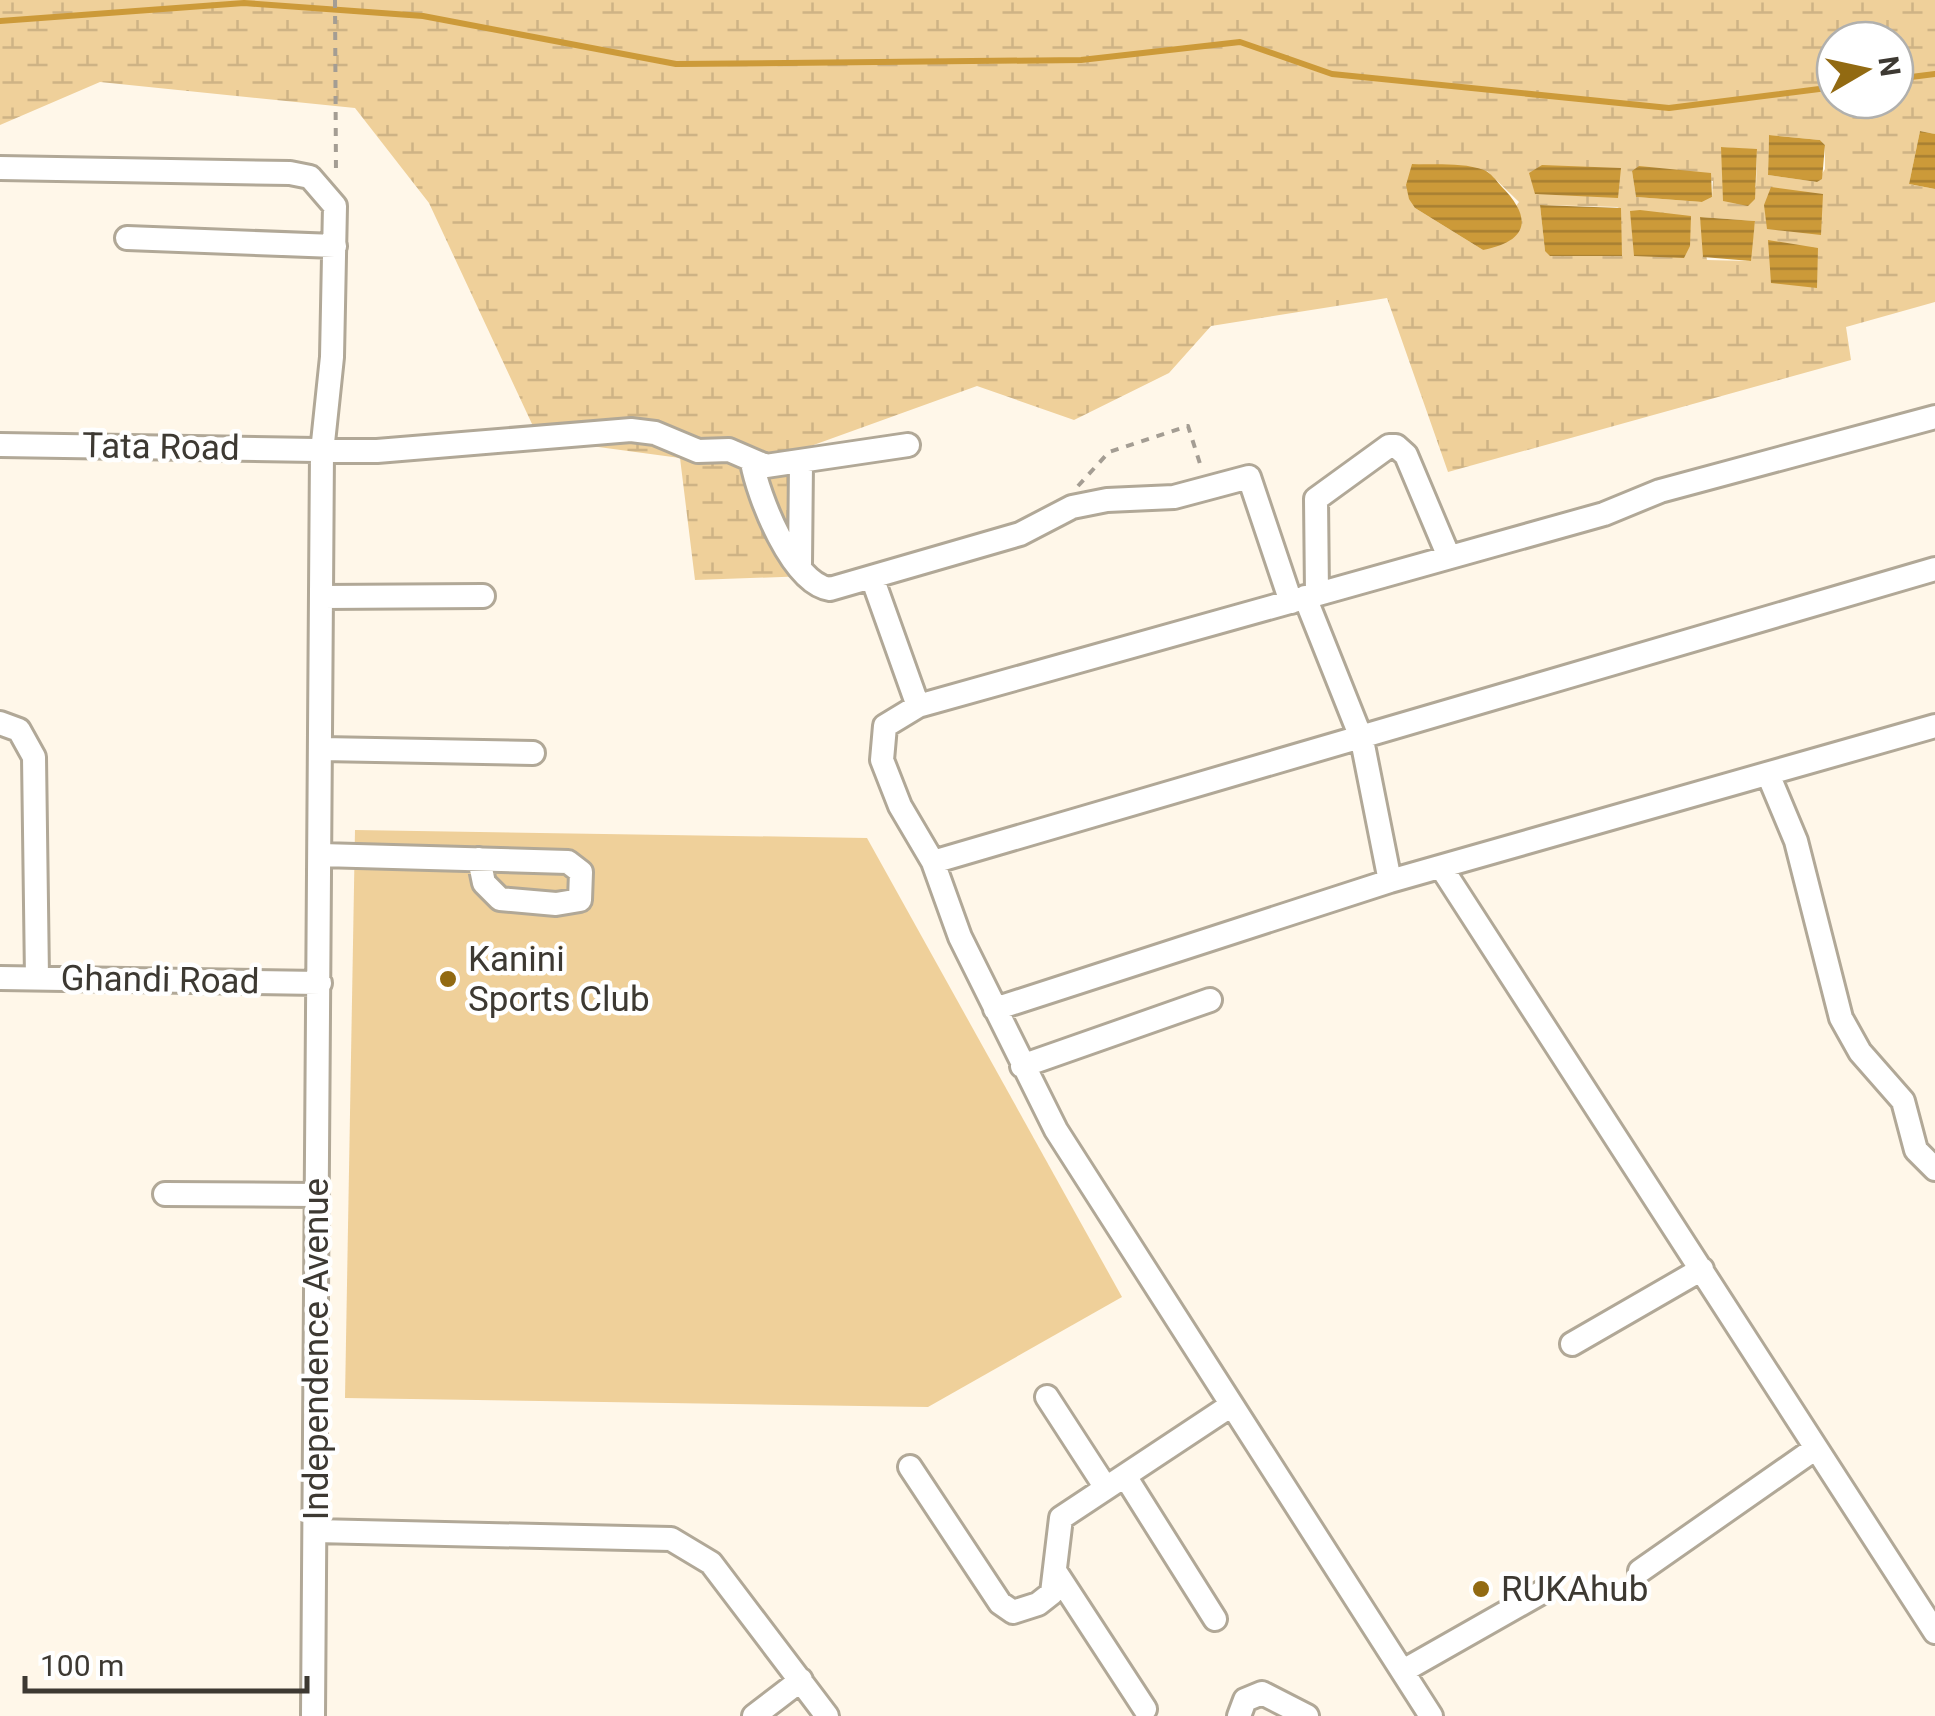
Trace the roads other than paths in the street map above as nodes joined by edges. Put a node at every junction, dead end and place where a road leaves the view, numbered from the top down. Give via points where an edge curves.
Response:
1 (0, 168) edge
2 (127, 238) dead end
3 (335, 246) junction
4 (1935, 417) edge
5 (0, 445) edge
6 (908, 445) dead end
7 (322, 452) junction
8 (752, 462) junction
9 (801, 463) junction
10 (1449, 557) junction
11 (800, 567) junction
12 (1935, 569) edge
13 (873, 580) junction
14 (483, 596) dead end
15 (322, 597) junction
16 (1305, 597) junction
17 (918, 706) junction
18 (0, 723) edge
19 (1935, 726) edge
20 (1362, 740) junction
21 (322, 749) junction
22 (534, 752) dead end
23 (1768, 774) junction
24 (322, 855) junction
25 (479, 859) dead end
26 (933, 862) junction
27 (1441, 867) junction
28 (1390, 882) junction
29 (36, 977) junction
30 (0, 978) edge
31 (320, 983) junction
32 (1210, 1000) dead end
33 (995, 1010) junction
34 (1022, 1066) junction
35 (1935, 1169) edge
36 (165, 1194) dead end
37 (316, 1196) junction
38 (1702, 1269) junction
39 (1572, 1344) dead end
40 (1047, 1398) dead end
41 (1230, 1406) junction
42 (1816, 1448) junction
43 (910, 1467) dead end
44 (1116, 1482) junction
45 (315, 1532) junction
46 (1640, 1570) dead end
47 (1057, 1574) junction
48 (1544, 1591) dead end
49 (1215, 1619) dead end
50 (1935, 1632) edge
51 (1403, 1670) junction
52 (801, 1680) junction
53 (1145, 1709) dead end
54 (313, 1716) edge
55 (754, 1716) edge
56 (827, 1716) edge
57 (1239, 1716) edge
58 (1307, 1716) edge
59 (1432, 1716) edge

1 - 3 street, Independence Avenue via 310,177 335,206
2 - 3 street
3 - 7 street, Independence Avenue
4 - 10 street via 1660,491 1604,514
5 - 7 street, Tata Road
6 - 9 street, Tata Road
7 - 8 street, Tata Road via 631,430 698,451 729,450
7 - 15 street, Independence Avenue
8 - 9 street, Tata Road
8 - 11 street via 762,507
9 - 11 street
10 - 16 street
10 - 16 street via 1406,455 1389,446 1316,499
11 - 13 street via 820,588
12 - 20 street
13 - 16 street via 1020,534 1094,502 1162,498 1249,477
13 - 17 street
14 - 15 street
15 - 21 street, Independence Avenue
16 - 17 street
16 - 20 street
17 - 26 street via 885,726 882,760
18 - 29 street via 19,730 34,757
19 - 23 street
20 - 26 street
20 - 28 street
21 - 22 street
21 - 24 street, Independence Avenue
23 - 27 street
23 - 35 street via 1796,841 1841,1018 1860,1052 1903,1101 1916,1150
24 - 25 street
24 - 31 street, Independence Avenue
26 - 33 street
27 - 28 street
27 - 38 street
28 - 33 street
29 - 30 street, Ghandi Road
29 - 31 street, Ghandi Road
31 - 37 street, Independence Avenue
32 - 34 street
33 - 34 street
34 - 41 street
36 - 37 street
37 - 45 street, Independence Avenue
38 - 39 street
38 - 42 street
40 - 44 street
41 - 44 street
41 - 51 street
42 - 46 street
42 - 50 street
43 - 47 street via 1013,1612 1052,1593
44 - 47 street via 1061,1518
44 - 49 street
45 - 52 street via 671,1539 711,1562
45 - 54 street, Independence Avenue
47 - 53 street
48 - 51 street
51 - 59 street
52 - 55 street
52 - 56 street
57 - 58 street via 1245,1700 1262,1693

